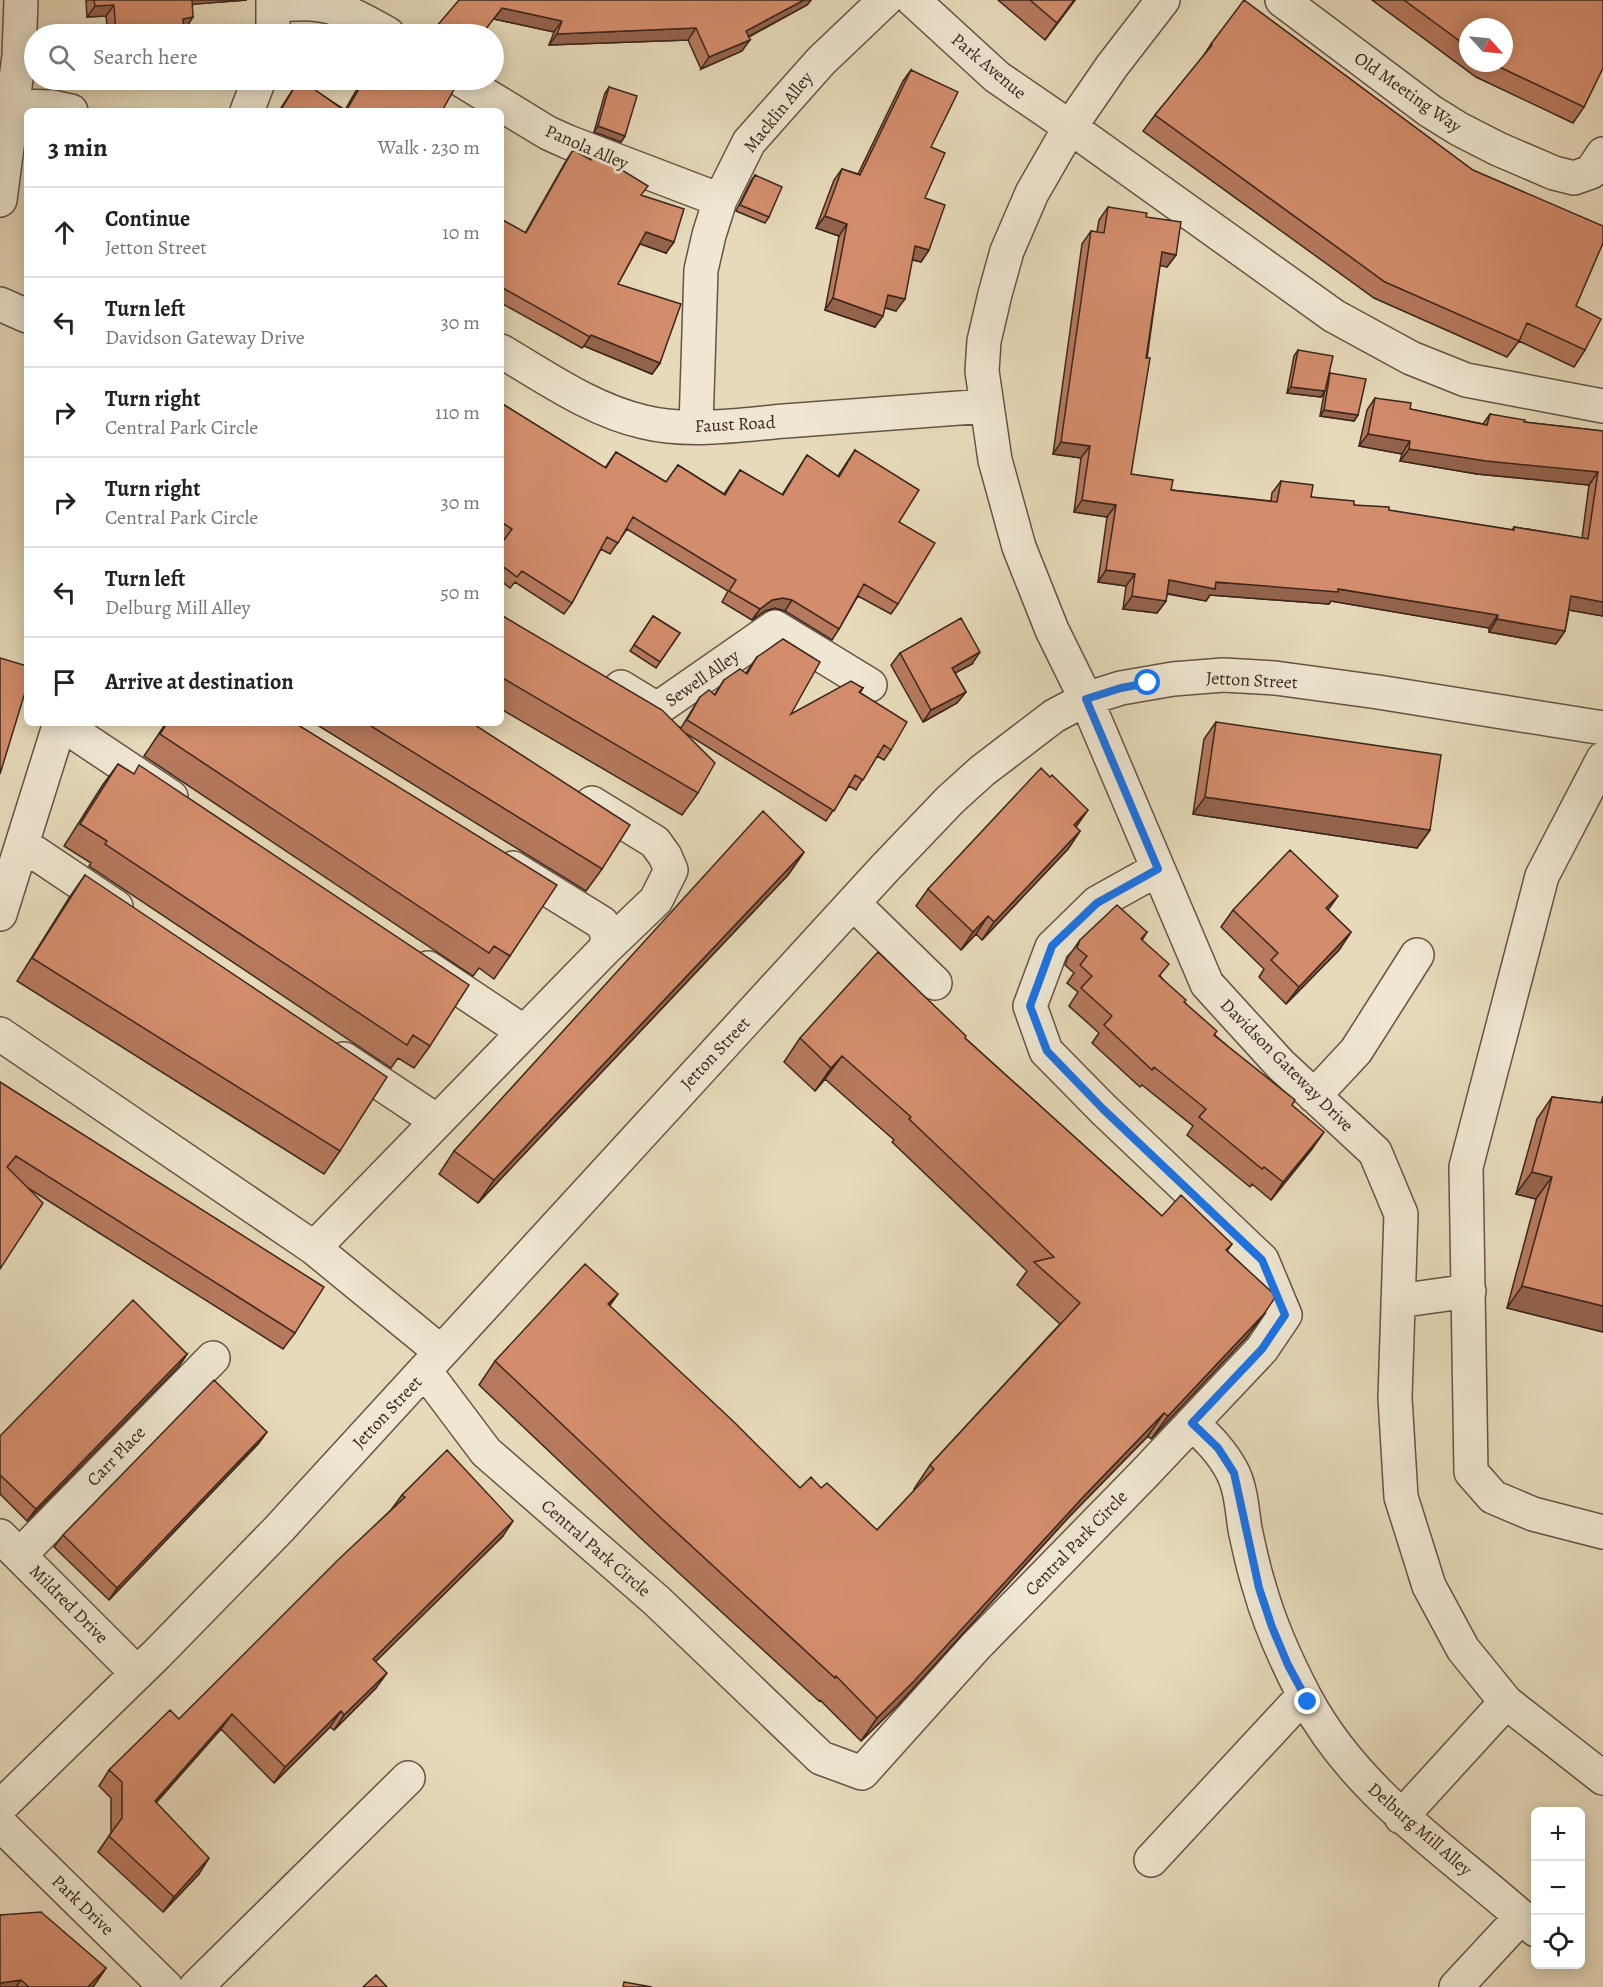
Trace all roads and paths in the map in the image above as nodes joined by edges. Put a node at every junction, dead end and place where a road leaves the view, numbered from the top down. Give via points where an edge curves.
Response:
1 (21, 0) edge
2 (885, 0) edge
3 (913, 0) edge
4 (1163, 0) edge
5 (1282, 0) edge
6 (272, 13) edge
7 (372, 24) edge
8 (255, 90) edge
9 (478, 90) edge
10 (13, 106) junction
11 (58, 108) edge
12 (248, 108) edge
13 (1070, 127) junction
14 (1603, 154) edge
15 (0, 200) edge
16 (720, 200) junction
17 (0, 304) edge
18 (24, 315) edge
19 (504, 353) edge
20 (986, 406) junction
21 (1603, 406) edge
22 (696, 426) junction
23 (598, 674) edge
24 (870, 685) dead end
25 (1086, 699) junction
26 (59, 726) edge
27 (64, 726) edge
28 (1603, 728) edge
29 (1603, 759) edge
30 (566, 786) edge
31 (198, 815) edge
32 (22, 844) junction
33 (491, 854) edge
34 (1158, 869) junction
35 (853, 903) junction
36 (0, 914) edge
37 (141, 923) edge
38 (607, 947) junction
39 (406, 953) edge
40 (1417, 955) dead end
41 (935, 983) dead end
42 (524, 1032) junction
43 (0, 1034) edge
44 (319, 1042) edge
45 (1314, 1096) junction
46 (437, 1121) junction
47 (314, 1248) junction
48 (1469, 1291) junction
49 (1398, 1302) junction
50 (213, 1358) dead end
51 (433, 1361) junction
52 (1192, 1423) junction
53 (1603, 1532) edge
54 (10, 1545) edge
55 (137, 1673) junction
56 (1305, 1695) junction
57 (1506, 1702) junction
58 (408, 1778) dead end
59 (1603, 1778) edge
60 (0, 1807) edge
61 (1401, 1817) junction
62 (0, 1824) edge
63 (1151, 1860) dead end
64 (1528, 1924) edge
65 (166, 1987) edge
66 (196, 1987) edge
67 (1456, 1987) edge

1 - 10 street
2 - 16 street, Macklin Alley via 820,61 749,142
3 - 13 street, Park Avenue via 997,77
4 - 13 street, Davidson Gateway Drive
5 - 14 street, Old Meeting Way via 1430,111 1498,149 1574,178 1591,172
6 - 7 street via 312,4 331,7
8 - 12 street
9 - 16 street, Panola Alley via 568,142
10 - 11 street
10 - 15 street
13 - 20 street, Davidson Gateway Drive via 1032,193 1007,251 984,341
13 - 21 street, Park Avenue via 1334,316 1401,352 1466,380
16 - 22 street, Macklin Alley via 701,270
17 - 18 street
19 - 22 street, Faust Road via 615,414 656,424
20 - 22 street, Faust Road
20 - 25 street, Davidson Gateway Drive via 995,460 1019,547 1052,630
23 - 24 street, Sewell Alley via 657,709 775,627
25 - 28 street, Jetton Street via 1121,688 1223,675 1378,692
25 - 34 street, Davidson Gateway Drive
25 - 35 street, Jetton Street via 1054,716 982,771
26 - 32 street
27 - 31 street
29 - 48 street via 1542,876 1466,1167
30 - 38 street via 654,842 671,870 656,900
32 - 36 street
32 - 37 street
33 - 38 street via 602,923 608,933
34 - 45 street, Davidson Gateway Drive via 1207,984
34 - 52 street, Central Park Circle via 1097,903 1052,946 1030,1006 1047,1051 1262,1260 1285,1315 1262,1349
35 - 41 street
35 - 51 street, Jetton Street
38 - 42 street
39 - 42 street
40 - 45 street via 1356,1051
42 - 46 street
43 - 47 street
44 - 46 street
45 - 49 street, Davidson Gateway Drive via 1375,1152 1401,1214
46 - 47 street
47 - 51 street
48 - 49 street
48 - 53 street via 1471,1472 1493,1497 1533,1514
49 - 57 street, Davidson Gateway Drive via 1395,1398 1401,1497 1429,1586 1463,1649
50 - 54 street, Carr Place
51 - 52 street, Central Park Circle via 486,1452 657,1601 821,1758 862,1773 976,1646
51 - 55 street, Jetton Street via 279,1529
52 - 56 street, Delburg Mill Alley via 1218,1448 1234,1473 1259,1588 1276,1637
54 - 55 street, Mildred Drive
55 - 60 street, Jetton Street
56 - 61 street, Delburg Mill Alley via 1354,1769
56 - 63 street
57 - 59 street, Davidson Gateway Drive
57 - 61 street
58 - 66 street
61 - 64 street, Delburg Mill Alley
62 - 65 street, Park Drive
64 - 67 street

